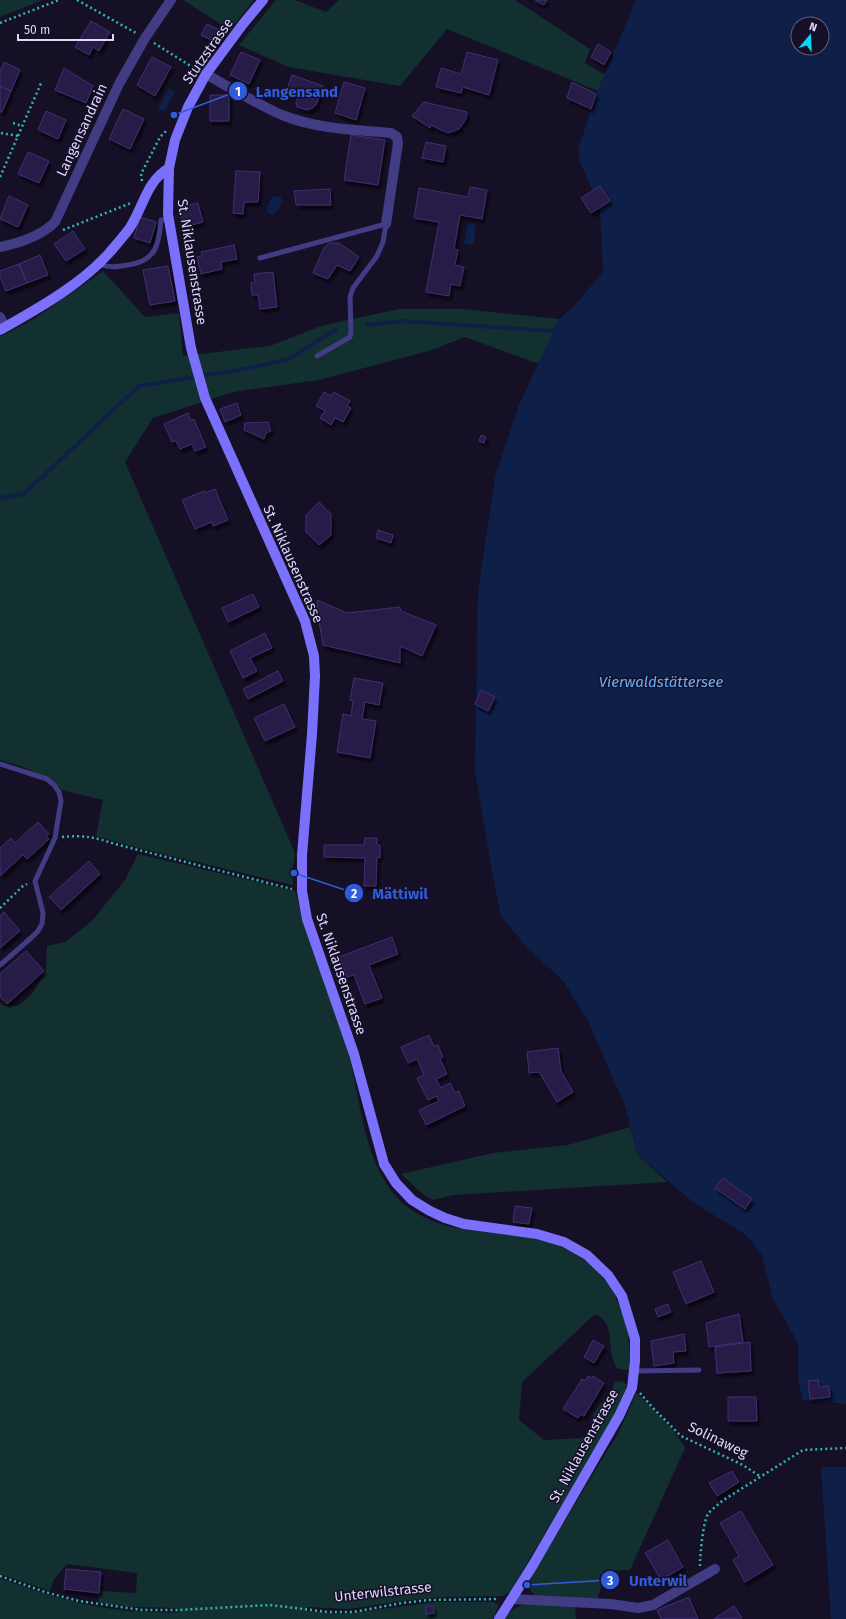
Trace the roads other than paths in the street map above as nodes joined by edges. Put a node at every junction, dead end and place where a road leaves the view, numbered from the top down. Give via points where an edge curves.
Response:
1 (171, 0) edge
2 (263, 0) edge
3 (206, 74) junction
4 (169, 168) junction
5 (169, 219) junction
6 (386, 224) junction
7 (0, 247) edge
8 (260, 258) dead end
9 (98, 264) junction
10 (0, 317) edge
11 (2, 329) edge
12 (317, 356) dead end
13 (0, 764) edge
14 (0, 965) edge
15 (699, 1370) dead end
16 (634, 1371) junction
17 (715, 1569) dead end
18 (512, 1599) junction
19 (499, 1619) edge

1 - 7 street, Langensandrain via 145,38 119,84 55,222 48,230
2 - 3 street, Stutzstrasse
3 - 4 street, Stutzstrasse via 181,124
3 - 6 street via 282,115 328,128 391,133 397,137
4 - 5 street, St. Niklausenstrasse
4 - 9 street via 154,179 130,228
5 - 9 lane via 161,220 154,252 148,259 138,264 109,268
5 - 16 street, St. Niklausenstrasse via 191,348 205,398 305,621 314,656 314,709 302,854 302,891 307,919 354,1054 384,1164 396,1183 412,1200 445,1218 464,1224 537,1234 564,1242 586,1255 608,1275 622,1296 635,1340
6 - 8 lane
6 - 12 lane via 378,256 353,288 350,297 350,337
9 - 11 street via 55,297
10 - 11 street
13 - 14 lane via 47,779 59,792 62,801 55,838 35,881 43,913 42,924 31,938
15 - 16 lane
16 - 18 street, St. Niklausenstrasse via 632,1388 619,1416
17 - 18 street via 653,1605 638,1608 611,1604
18 - 19 street, St. Niklausenstrasse

